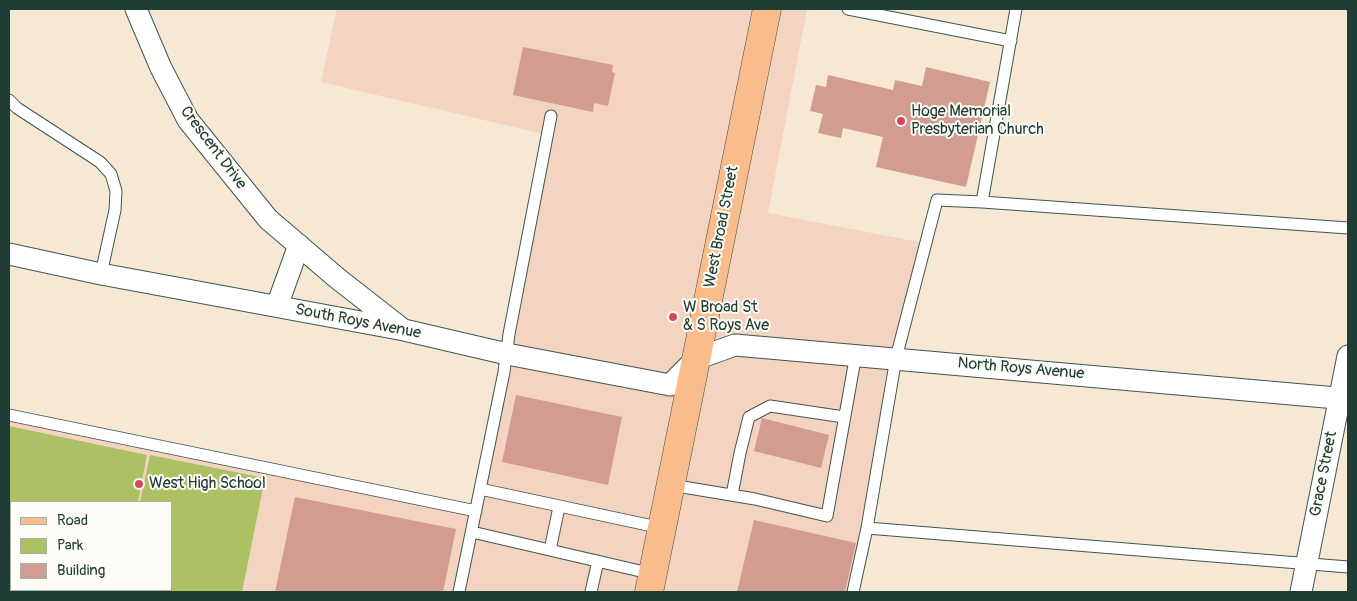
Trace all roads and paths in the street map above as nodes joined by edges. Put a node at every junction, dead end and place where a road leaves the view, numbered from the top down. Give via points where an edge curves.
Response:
1 (136, 9) edge
2 (767, 9) edge
3 (848, 9) edge
4 (1016, 9) edge
5 (1011, 41) junction
6 (9, 100) edge
7 (551, 116) dead end
8 (982, 202) junction
9 (1348, 228) edge
10 (299, 245) junction
11 (9, 254) edge
12 (102, 274) junction
13 (277, 306) junction
14 (404, 330) junction
15 (507, 354) junction
16 (856, 354) junction
17 (1348, 356) edge
18 (896, 358) junction
19 (696, 359) junction
20 (1344, 399) edge
21 (9, 415) edge
22 (844, 417) junction
23 (671, 485) junction
24 (480, 489) junction
25 (732, 495) junction
26 (559, 507) junction
27 (476, 511) junction
28 (662, 528) junction
29 (866, 528) junction
30 (472, 532) junction
31 (550, 550) junction
32 (598, 560) junction
33 (1307, 563) junction
34 (1348, 567) edge
35 (651, 583) edge
36 (459, 592) edge
37 (591, 592) edge
38 (853, 592) edge
39 (1301, 592) edge

1 - 10 street, Crescent Drive via 188,120 268,219
2 - 19 main road, West Broad Street
3 - 5 lane
4 - 5 lane
5 - 8 lane
6 - 12 lane via 100,162 111,174 116,191 115,210
7 - 15 lane
8 - 9 lane
8 - 18 lane via 937,200
10 - 13 street
10 - 14 street, Crescent Drive
11 - 12 street, South Roys Avenue
12 - 13 street, South Roys Avenue
13 - 14 street, South Roys Avenue
14 - 15 street, South Roys Avenue
15 - 19 street, South Roys Avenue via 670,385
15 - 24 lane
16 - 18 street, North Roys Avenue
16 - 19 street, North Roys Avenue via 734,345
16 - 22 lane
17 - 20 street, Grace Street
18 - 20 street, North Roys Avenue
18 - 29 lane
19 - 23 main road, West Broad Street
20 - 33 street, Grace Street
21 - 27 lane
22 - 25 lane via 770,406 749,417
22 - 25 lane via 827,516
23 - 25 lane
23 - 28 main road, West Broad Street
24 - 26 lane
24 - 27 lane
26 - 28 lane
26 - 31 lane
27 - 30 lane
28 - 35 main road, West Broad Street
29 - 33 lane
29 - 38 lane
30 - 31 lane
30 - 36 lane
31 - 32 lane
32 - 35 lane
32 - 37 lane
33 - 34 lane
33 - 39 street, Grace Street

